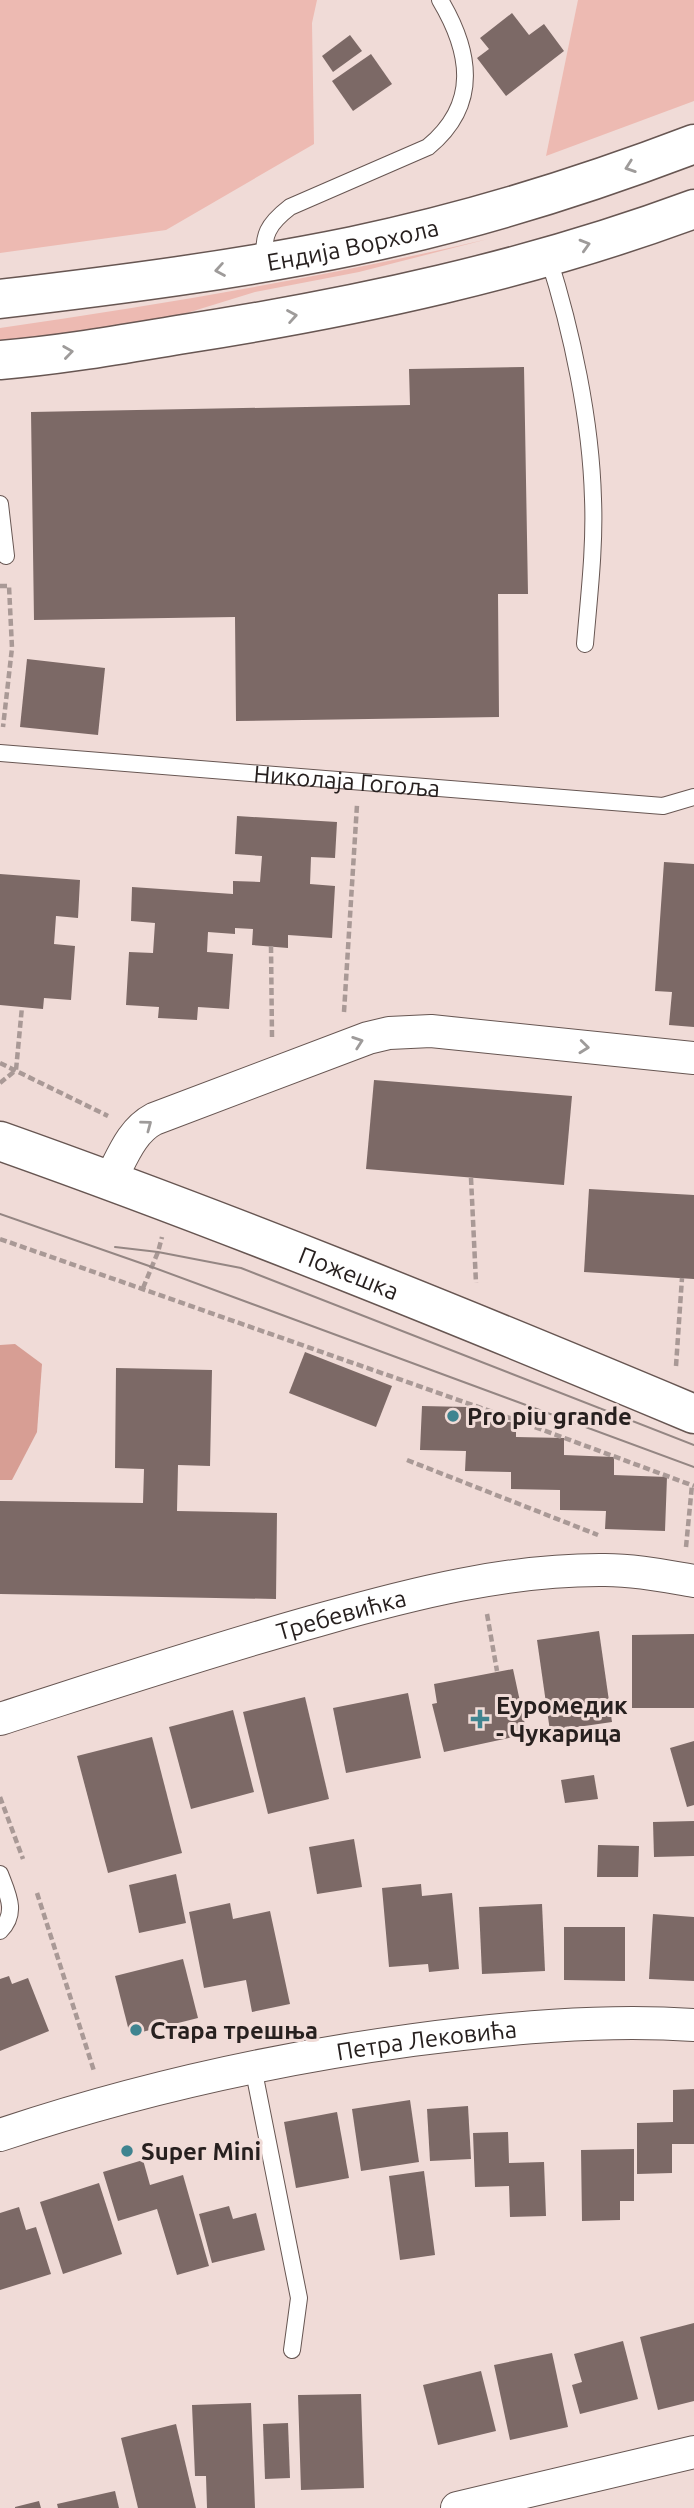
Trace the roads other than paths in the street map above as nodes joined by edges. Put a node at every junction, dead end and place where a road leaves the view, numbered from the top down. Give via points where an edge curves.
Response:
1 (440, 0) edge
2 (694, 144) edge
3 (694, 209) edge
4 (548, 256) junction
5 (265, 262) junction
6 (0, 299) edge
7 (0, 360) edge
8 (0, 504) edge
9 (6, 556) dead end
10 (585, 644) dead end
11 (0, 753) edge
12 (694, 797) edge
13 (694, 1058) edge
14 (0, 1141) edge
15 (110, 1180) junction
16 (694, 1414) edge
17 (694, 1581) edge
18 (0, 1719) edge
19 (0, 1874) edge
20 (0, 1931) edge
21 (694, 2025) edge
22 (253, 2067) junction
23 (0, 2135) edge
24 (292, 2350) dead end
25 (694, 2452) edge
26 (457, 2508) edge

1 - 5 lane via 463,46 466,73 454,120 428,147 290,207 269,228 263,244
2 -> 5 main road, Ендија Ворхола via 450,222
4 -> 3 main road
7 -> 4 main road via 328,310
4 - 10 lane via 572,348 591,475 593,545
5 -> 6 main road, Ендија Ворхола
8 - 9 lane
11 - 12 lane, Николаја Гогоља via 663,807
15 -> 13 street via 131,1140 154,1119 389,1033 431,1031
14 - 15 main road, Пожешка
15 - 16 main road, Пожешка
17 - 18 street, Требевићка via 625,1570 572,1571 406,1596 212,1650
19 - 20 lane via 12,1914
21 - 22 street, Петра Лековића via 599,2022 456,2034
22 - 23 street, Петра Лековића via 104,2103
22 - 24 lane via 299,2298
25 - 26 street

